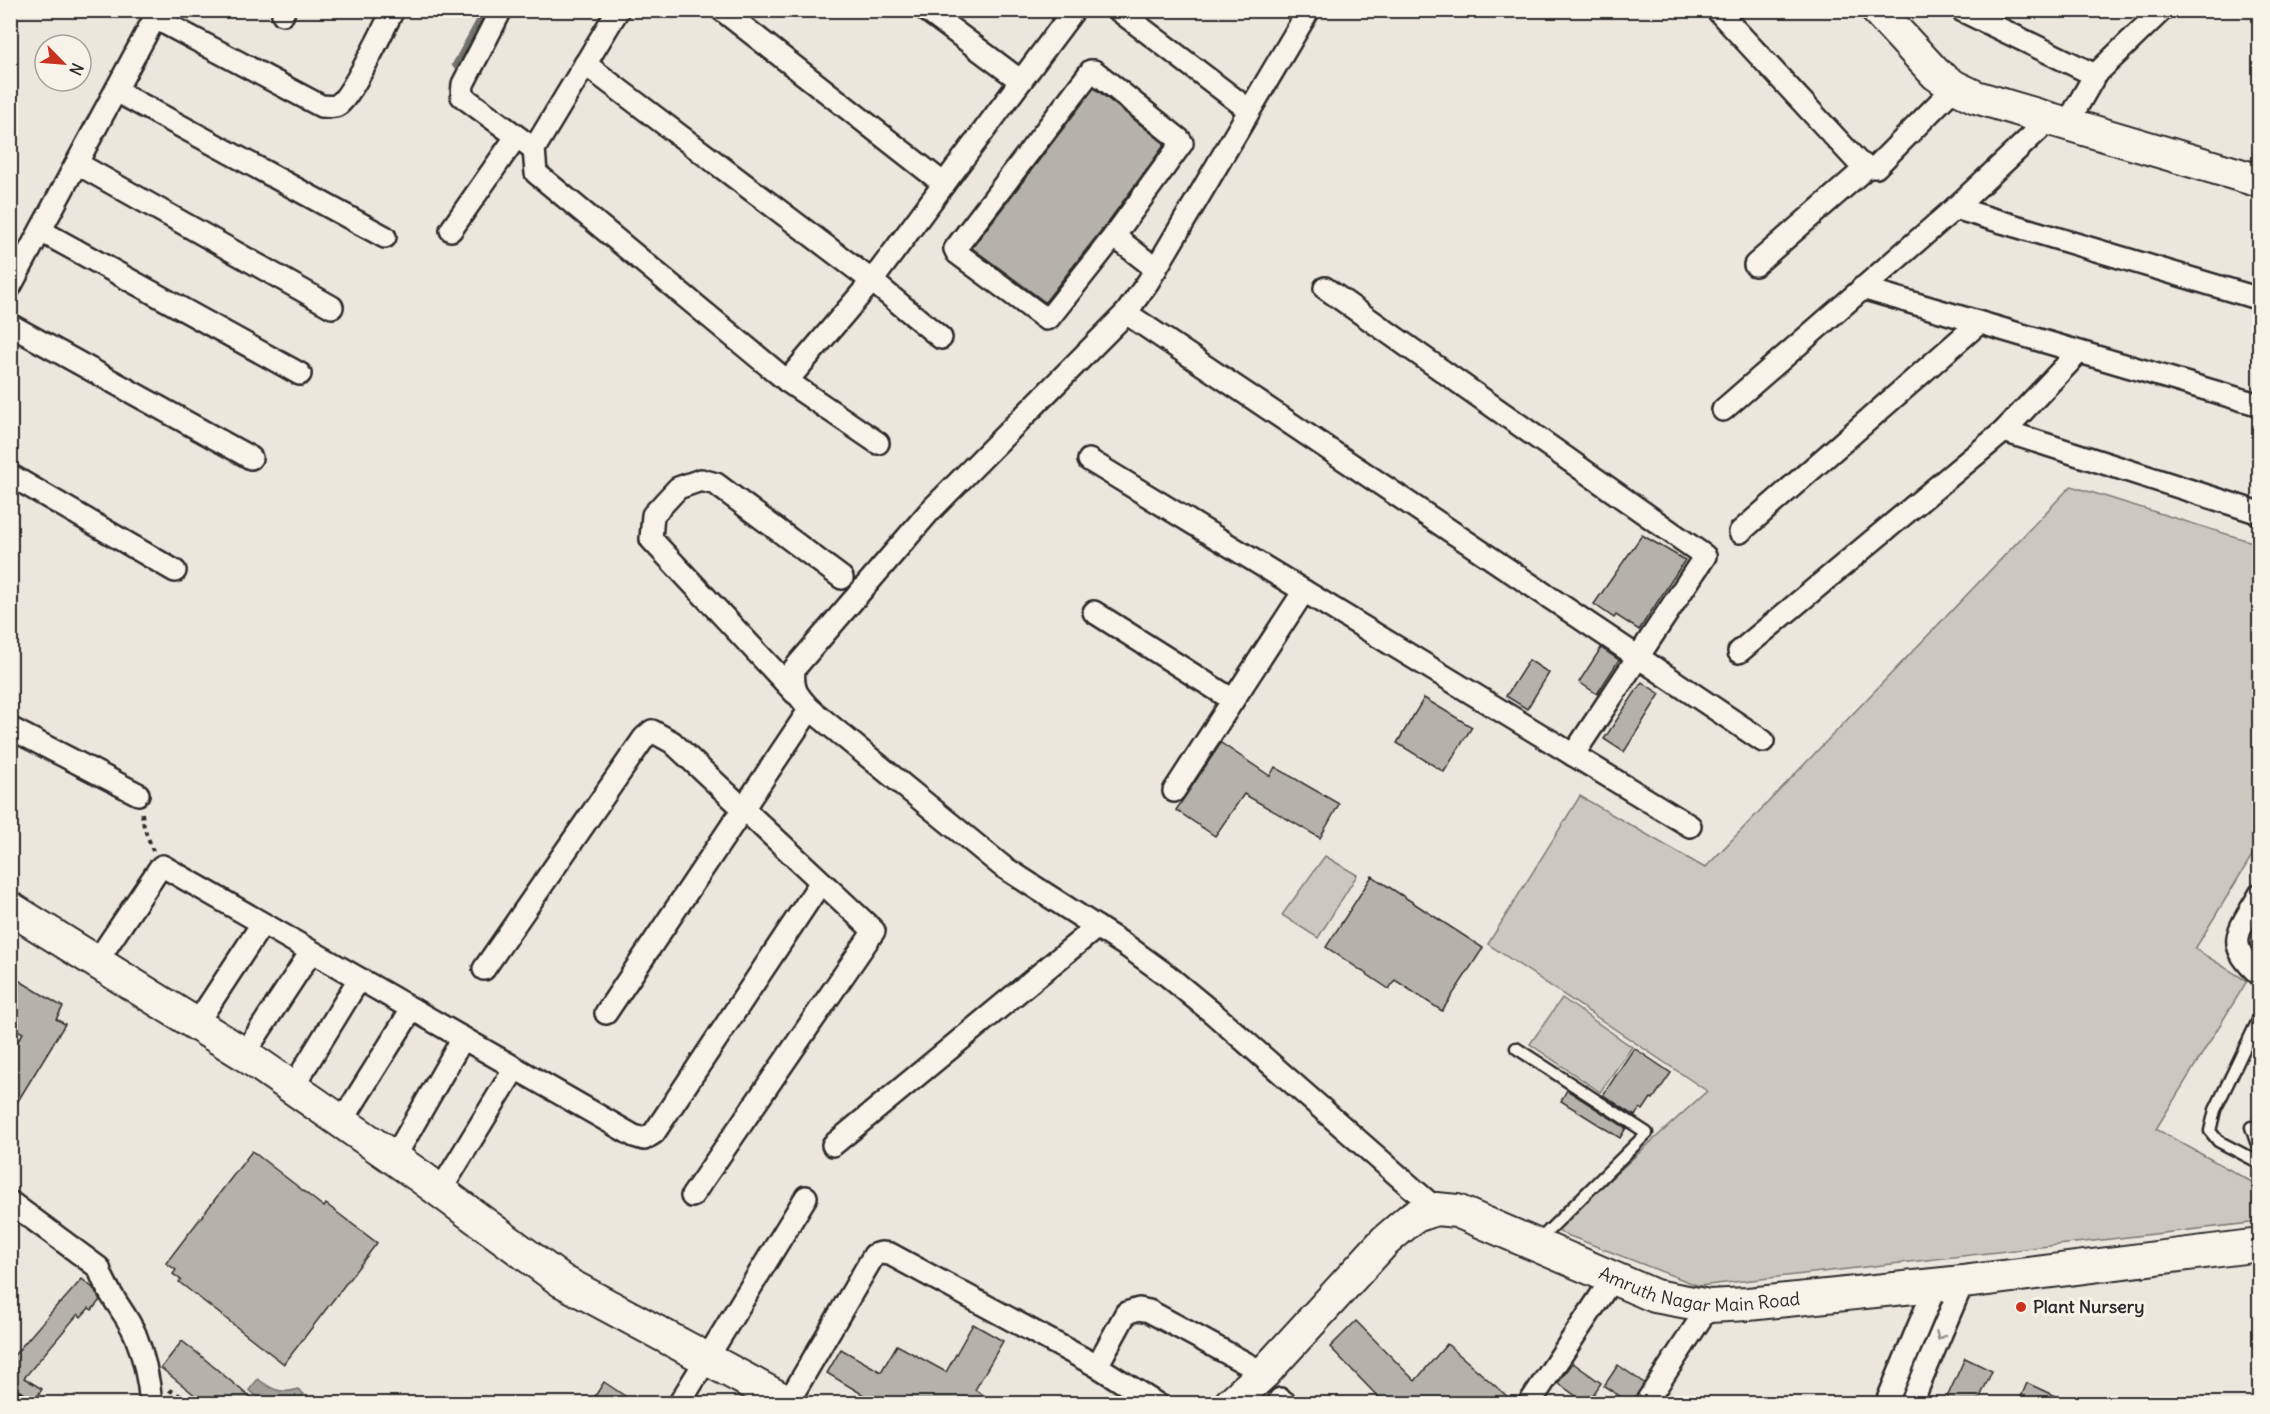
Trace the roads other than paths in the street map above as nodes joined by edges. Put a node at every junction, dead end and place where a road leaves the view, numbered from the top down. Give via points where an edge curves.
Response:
1 (393, 10) edge
2 (501, 10) edge
3 (618, 10) edge
4 (722, 10) edge
5 (926, 10) edge
6 (1074, 10) edge
7 (1118, 10) edge
8 (1309, 10) edge
9 (1717, 10) edge
10 (1877, 10) edge
11 (1960, 10) edge
12 (2162, 10) edge
13 (157, 14) edge
14 (585, 64) junction
15 (2095, 75) junction
16 (1021, 81) junction
17 (1955, 87) junction
18 (116, 91) junction
19 (1249, 110) junction
20 (2058, 122) junction
21 (516, 137) junction
22 (534, 148) junction
23 (78, 164) junction
24 (1867, 167) junction
25 (2259, 182) edge
26 (944, 184) junction
27 (1955, 208) junction
28 (451, 230) dead end
29 (41, 231) junction
30 (1114, 236) junction
31 (385, 237) dead end
32 (1755, 265) dead end
33 (1156, 269) junction
34 (872, 281) junction
35 (10, 287) edge
36 (1325, 288) dead end
37 (1862, 288) junction
38 (2259, 299) edge
39 (332, 307) dead end
40 (1126, 313) junction
41 (1979, 323) junction
42 (10, 325) edge
43 (941, 338) dead end
44 (2078, 353) junction
45 (300, 374) dead end
46 (787, 381) junction
47 (2259, 405) edge
48 (1723, 410) dead end
49 (2004, 431) junction
50 (878, 442) dead end
51 (251, 458) dead end
52 (1089, 460) dead end
53 (10, 475) edge
54 (2259, 513) edge
55 (1740, 532) dead end
56 (175, 571) dead end
57 (842, 578) dead end
58 (1304, 591) junction
59 (1094, 612) dead end
60 (1739, 652) dead end
61 (1638, 657) junction
62 (795, 693) junction
63 (1233, 700) junction
64 (810, 709) junction
65 (10, 728) edge
66 (1762, 741) dead end
67 (1573, 755) junction
68 (1174, 791) dead end
69 (138, 794) road end
70 (744, 808) junction
71 (1690, 826) dead end
72 (821, 882) junction
73 (2259, 894) edge
74 (10, 908) edge
75 (262, 924) junction
76 (1097, 927) junction
77 (310, 952) junction
78 (97, 962) junction
79 (484, 969) dead end
80 (2259, 975) edge
81 (359, 979) junction
82 (412, 1009) junction
83 (606, 1013) dead end
84 (2259, 1016) edge
85 (197, 1023) junction
86 (463, 1038) junction
87 (1516, 1048) dead end
88 (244, 1053) junction
89 (515, 1068) junction
90 (293, 1087) junction
91 (342, 1121) junction
92 (2251, 1127) dead end
93 (2259, 1143) edge
94 (833, 1145) dead end
95 (394, 1158) junction
96 (2259, 1163) edge
97 (440, 1191) junction
98 (692, 1196) dead end
99 (806, 1197) dead end
100 (10, 1202) edge
101 (1436, 1209) junction
102 (1534, 1244) junction
103 (2259, 1245) edge
104 (1612, 1279) junction
105 (1949, 1284) junction
106 (1709, 1306) junction
107 (706, 1359) junction
108 (1097, 1366) junction
109 (1264, 1373) junction
110 (1889, 1396) edge
111 (10, 1400) edge
112 (1918, 1401) edge
113 (789, 1403) edge
114 (16, 1404) edge
115 (151, 1404) edge
116 (679, 1404) edge
117 (1157, 1404) edge
118 (1230, 1404) edge
119 (1529, 1404) edge
120 (1645, 1404) edge

1 - 13 street via 359,74 341,103 334,106 321,106
2 - 21 street via 464,84 462,96
3 - 14 street
4 - 26 street
5 - 16 street
6 - 16 street
7 - 19 street
8 - 19 street
9 - 24 street via 1858,162
10 - 17 street via 1936,74
11 - 15 street
12 - 15 street
13 - 18 street
14 - 22 street
14 - 34 street
15 - 20 street
16 - 26 street
17 - 20 street
17 - 24 street via 1876,167
18 - 23 street
18 - 31 street
19 - 33 street
20 - 25 street
20 - 27 street
21 - 22 street
21 - 28 street
22 - 46 street via 536,173
23 - 29 street
23 - 39 street
24 - 32 street
26 - 34 street
27 - 37 street
27 - 38 street
29 - 35 street
29 - 45 street
30 - 30 street via 1046,319 955,251 955,246 1093,70 1181,141
30 - 33 street
33 - 40 street
34 - 43 street
34 - 46 street
36 - 61 street via 1705,556
37 - 41 street
37 - 48 street
40 - 61 street
40 - 62 street via 929,512 794,669
41 - 44 street
41 - 55 street
42 - 51 street
44 - 47 street
44 - 49 street
46 - 50 street
49 - 54 street
49 - 60 street
52 - 58 street
53 - 56 street
57 - 62 street via 716,484 701,480 678,488 653,515 651,539
58 - 63 street
58 - 67 street
59 - 63 street
61 - 66 street
61 - 67 street
62 - 64 street
63 - 68 street
64 - 70 street
64 - 76 street via 1002,866
65 - 69 street
67 - 71 street
70 - 72 street
70 - 79 street via 672,742 652,731
70 - 83 street
72 - 89 street via 650,1137 634,1136
72 - 98 street via 874,931
73 - 80 street via 2237,936 2237,947
74 - 78 street
75 - 77 street
75 - 78 street via 162,867
75 - 85 street
76 - 94 street
76 - 101 street via 1168,976 1214,1014
77 - 81 street
77 - 88 street
78 - 85 street
81 - 82 street
81 - 90 street
82 - 86 street
82 - 91 street
84 - 96 lane via 2215,1110 2210,1131 2218,1141
85 - 88 street
86 - 89 street
86 - 95 street
87 - 102 lane via 1647,1133
88 - 90 street
89 - 97 street
90 - 91 street
91 - 95 street
92 - 93 lane
95 - 97 street
97 - 107 street via 562,1281
99 - 107 street
100 - 115 street via 99,1268 103,1282 135,1334 149,1381
101 - 102 street, Amruth Nagar Main Road via 1457,1210
101 - 109 street via 1413,1217 1385,1241
102 - 104 street, Amruth Nagar Main Road
103 - 105 street, Amruth Nagar Main Road
104 - 106 street, Amruth Nagar Main Road via 1655,1296
104 - 119 street
105 - 106 street, Amruth Nagar Main Road
105 - 110 street
105 -> 112 street
106 - 120 street
107 - 113 street
107 - 116 street
108 - 109 street via 1126,1313 1139,1309
108 - 113 street via 890,1254 881,1253 874,1255
108 - 117 street
109 - 118 street
110 - 112 street
111 - 114 street

